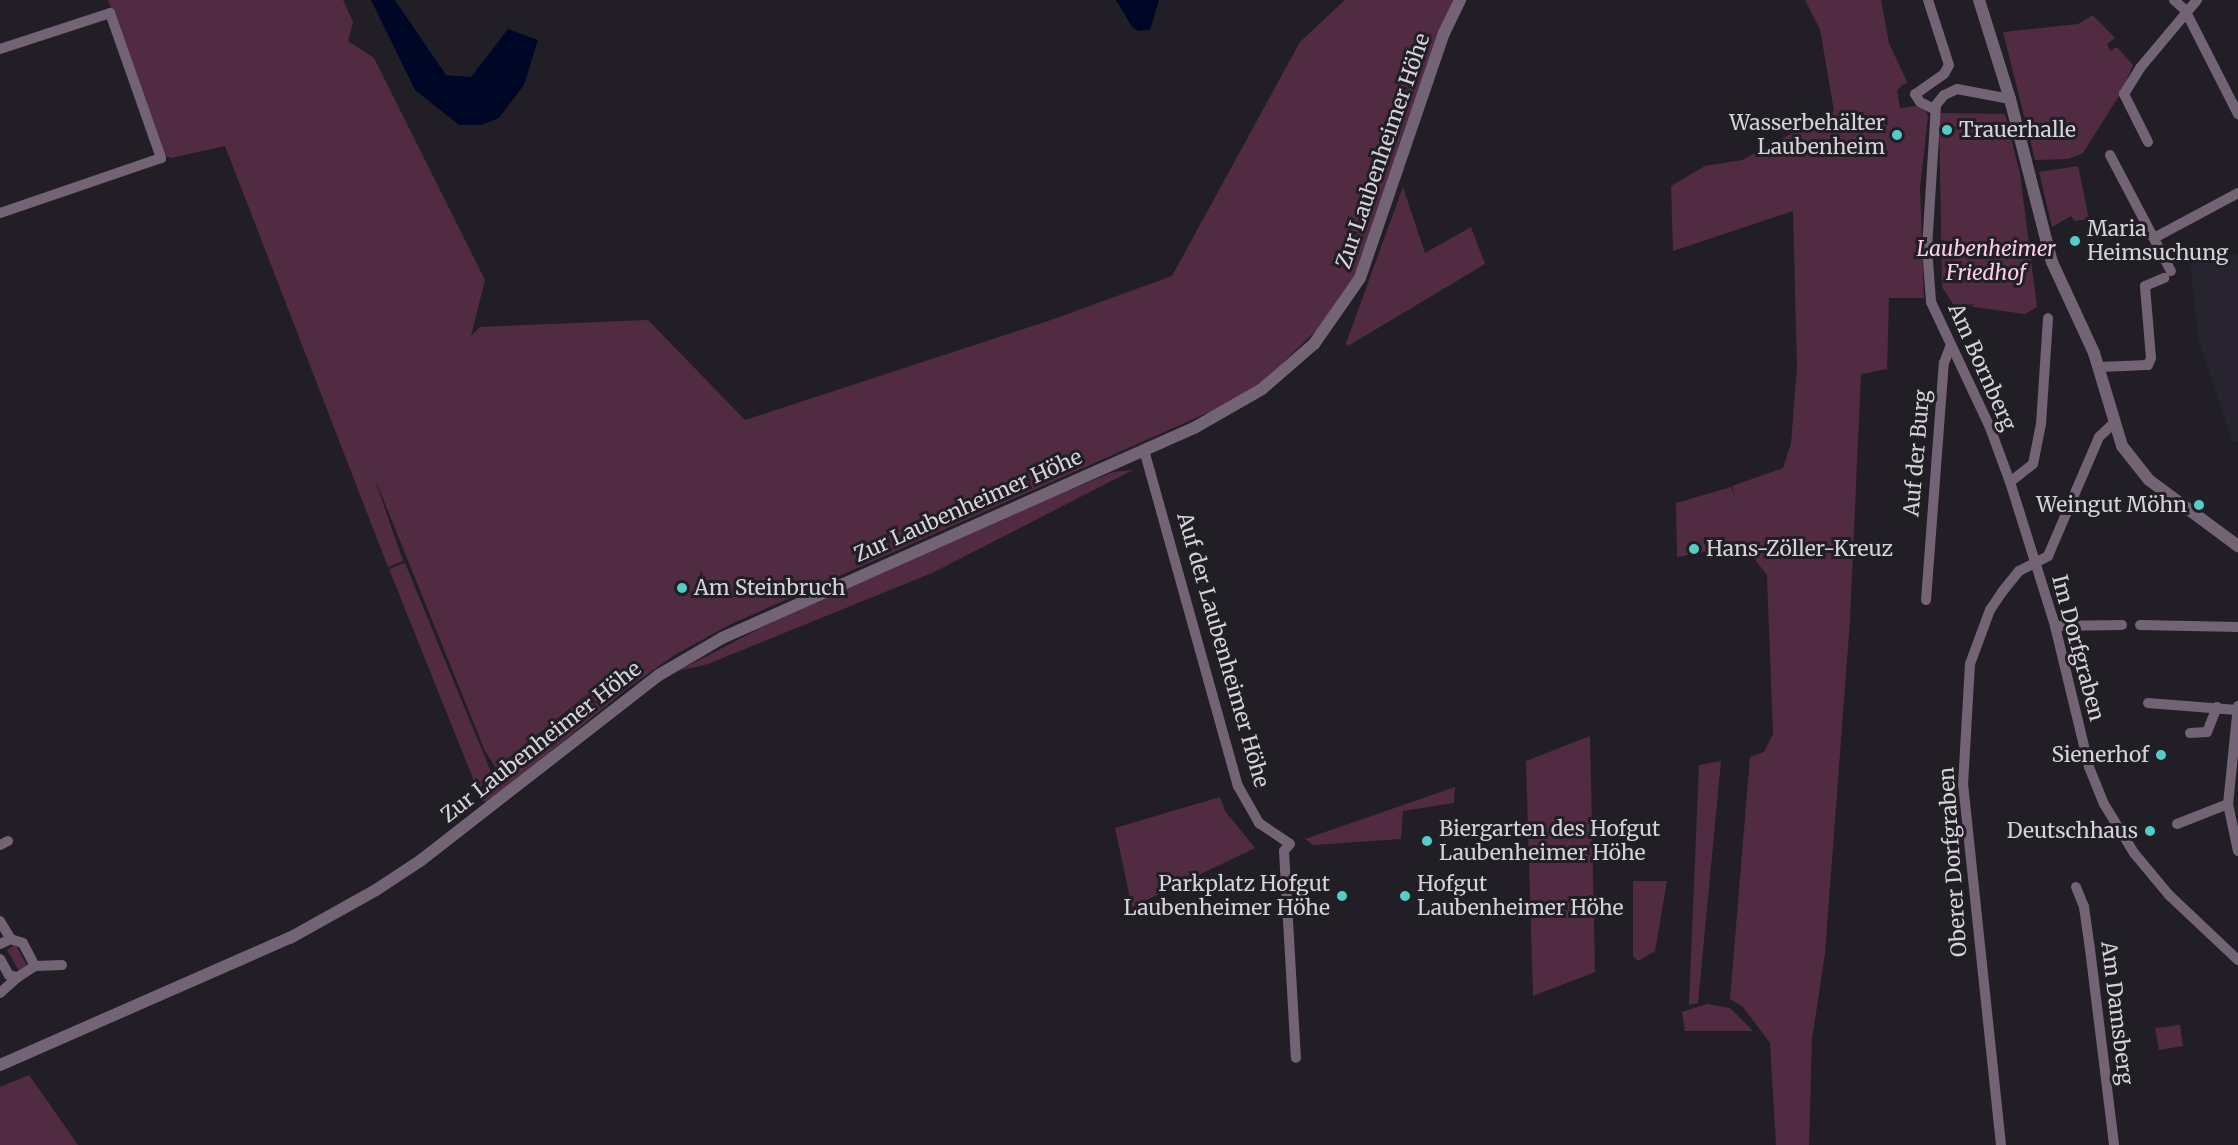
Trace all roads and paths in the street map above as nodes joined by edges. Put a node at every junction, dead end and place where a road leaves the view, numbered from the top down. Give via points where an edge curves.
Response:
1 (1460, 0) edge
2 (1928, 0) edge
3 (1979, 0) edge
4 (2174, 0) edge
5 (2197, 0) edge
6 (2185, 10) junction
7 (0, 49) edge
8 (2010, 99) junction
9 (1934, 109) junction
10 (2238, 114) edge
11 (2148, 142) dead end
12 (2110, 155) dead end
13 (2238, 193) edge
14 (0, 213) edge
15 (2154, 238) junction
16 (2048, 318) dead end
17 (1950, 347) junction
18 (2099, 367) junction
19 (2114, 423) junction
20 (1144, 450) junction
21 (2010, 482) junction
22 (2237, 542) edge
23 (2036, 563) junction
24 (1926, 600) dead end
25 (2122, 625) dead end
26 (2140, 625) dead end
27 (2055, 626) junction
28 (2238, 627) edge
29 (2148, 703) dead end
30 (2217, 707) junction
31 (2237, 708) edge
32 (2190, 733) dead end
33 (2228, 804) junction
34 (2177, 824) dead end
35 (2238, 851) edge
36 (2076, 887) dead end
37 (0, 921) edge
38 (4, 943) edge
39 (0, 959) edge
40 (2238, 960) edge
41 (62, 965) dead end
42 (35, 966) junction
43 (18, 976) junction
44 (0, 993) edge
45 (1296, 1058) dead end
46 (0, 1065) edge
47 (2001, 1145) edge
48 (2114, 1145) edge

1 - 20 street, Zur Laubenheimer Höhe via 1424,90 1368,259 1329,328 1283,374 1257,393
2 - 9 street via 1949,65 1944,74 1915,94 1920,102
3 - 8 street
4 - 6 street
5 - 6 street
6 - 10 street
6 - 11 street via 2124,94
7 - 14 street via 111,13 161,158
8 - 9 street via 1957,89 1944,95
8 - 18 street via 2052,262
9 - 17 street, Am Bornberg via 1928,280 1934,312
12 - 15 street
13 - 15 street
15 - 18 street via 2167,274 2145,286 2150,362 2141,367
16 - 21 street via 2041,424 2033,464
17 - 21 street, Am Bornberg via 1989,425
17 - 24 street, Auf der Burg via 1944,363
18 - 19 street
19 - 22 street via 2139,471
19 - 23 street, Im Dorfgraben via 2099,437 2051,550
20 - 45 street, Auf der Laubenheimer Höhe via 1168,523 1238,786 1259,823 1290,844 1284,851
20 - 46 street, Zur Laubenheimer Höhe via 722,638 659,675 420,861 376,890 290,938
21 - 23 street, Am Bornberg
23 - 27 street, Im Dorfgraben
23 - 47 street, Oberer Dorfgraben via 2019,571 2002,592 1990,610 1974,651 1963,785
25 - 27 street
26 - 28 street
27 - 40 street, Im Dorfgraben via 2089,767 2108,812 2134,853 2169,895
29 - 30 street
30 - 31 street
30 - 32 street via 2207,732
31 - 33 street
33 - 34 street
33 - 35 street
36 - 48 street, Am Damsberg via 2089,939
37 - 38 street
38 - 42 street via 23,943
39 - 43 street via 9,975
41 - 42 street
42 - 43 street
43 - 44 street

